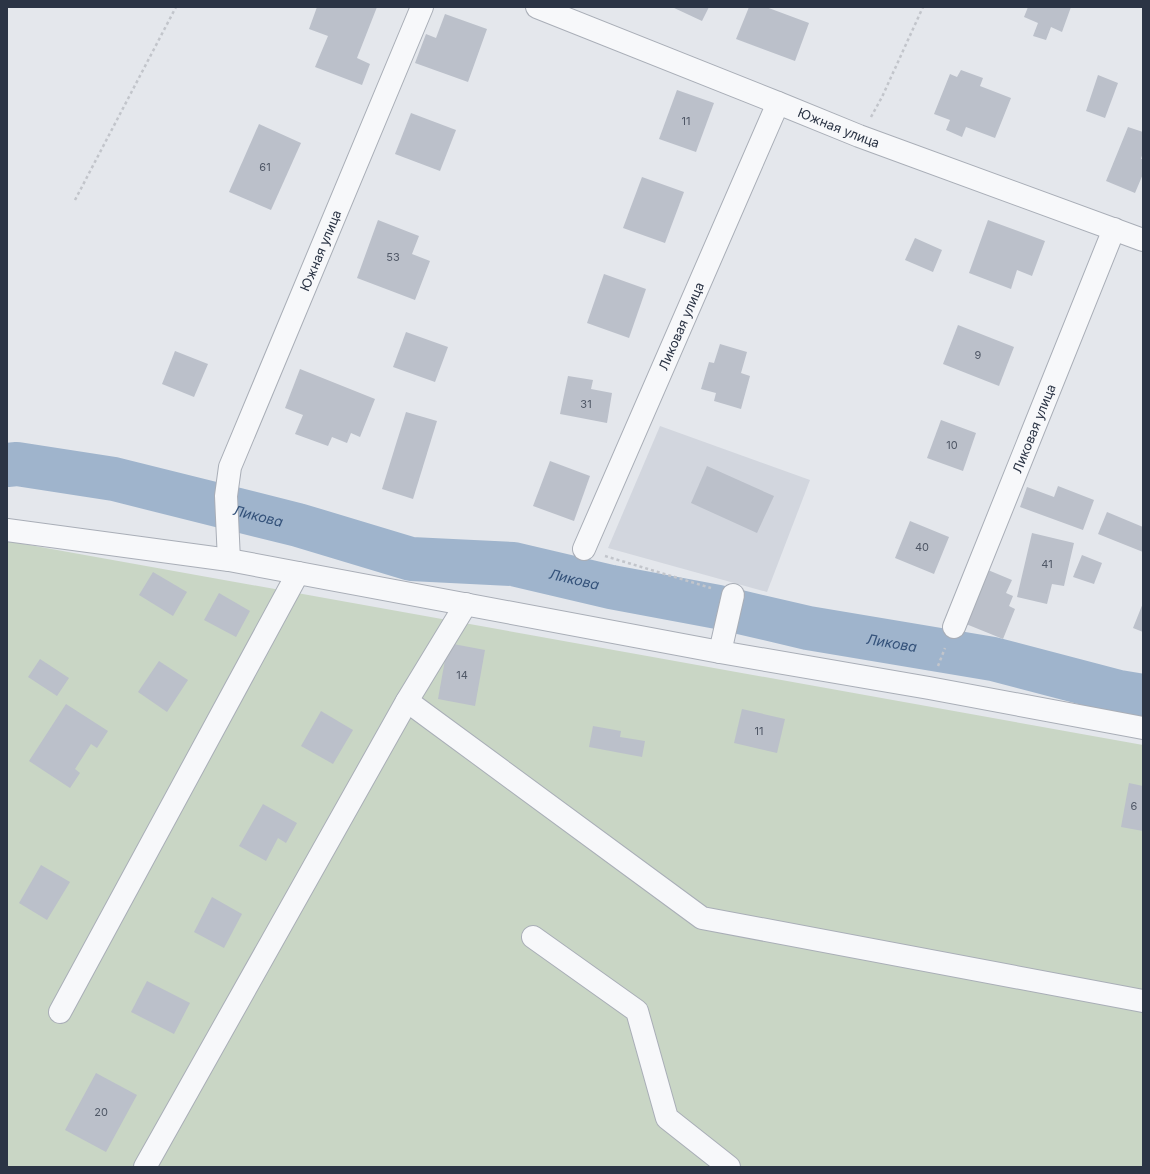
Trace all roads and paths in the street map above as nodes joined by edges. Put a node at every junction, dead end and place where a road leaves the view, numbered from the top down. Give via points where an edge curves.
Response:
1 (176, 7) edge
2 (422, 7) edge
3 (923, 7) edge
4 (547, 9) edge
5 (882, 97) dead end
6 (778, 103) junction
7 (75, 200) dead end
8 (1114, 229) junction
9 (1143, 240) edge
10 (7, 530) edge
11 (584, 549) joint
12 (229, 560) junction
13 (298, 573) junction
14 (733, 595) joint
15 (466, 604) junction
16 (951, 636) joint
17 (720, 652) junction
18 (942, 657) dead end
19 (407, 701) junction
20 (1143, 728) edge
21 (534, 937) dead end
22 (1143, 1001) edge
23 (60, 1012) dead end
24 (145, 1167) edge
25 (729, 1167) edge

1 - 7 path
2 - 12 street, Южная улица via 230,468 226,496
3 - 5 path
4 - 6 street, Южная улица
6 - 8 street, Южная улица via 859,136
6 - 11 street, Ликовая улица
8 - 9 street, Южная улица
8 - 16 street, Ликовая улица
10 - 12 street
11 - 14 path
12 - 13 street
13 - 15 street
13 - 23 street
14 - 17 street
15 - 17 street
15 - 19 street
16 - 18 path
17 - 20 street
19 - 22 street via 702,918
19 - 24 street
21 - 25 street via 637,1011 667,1118

